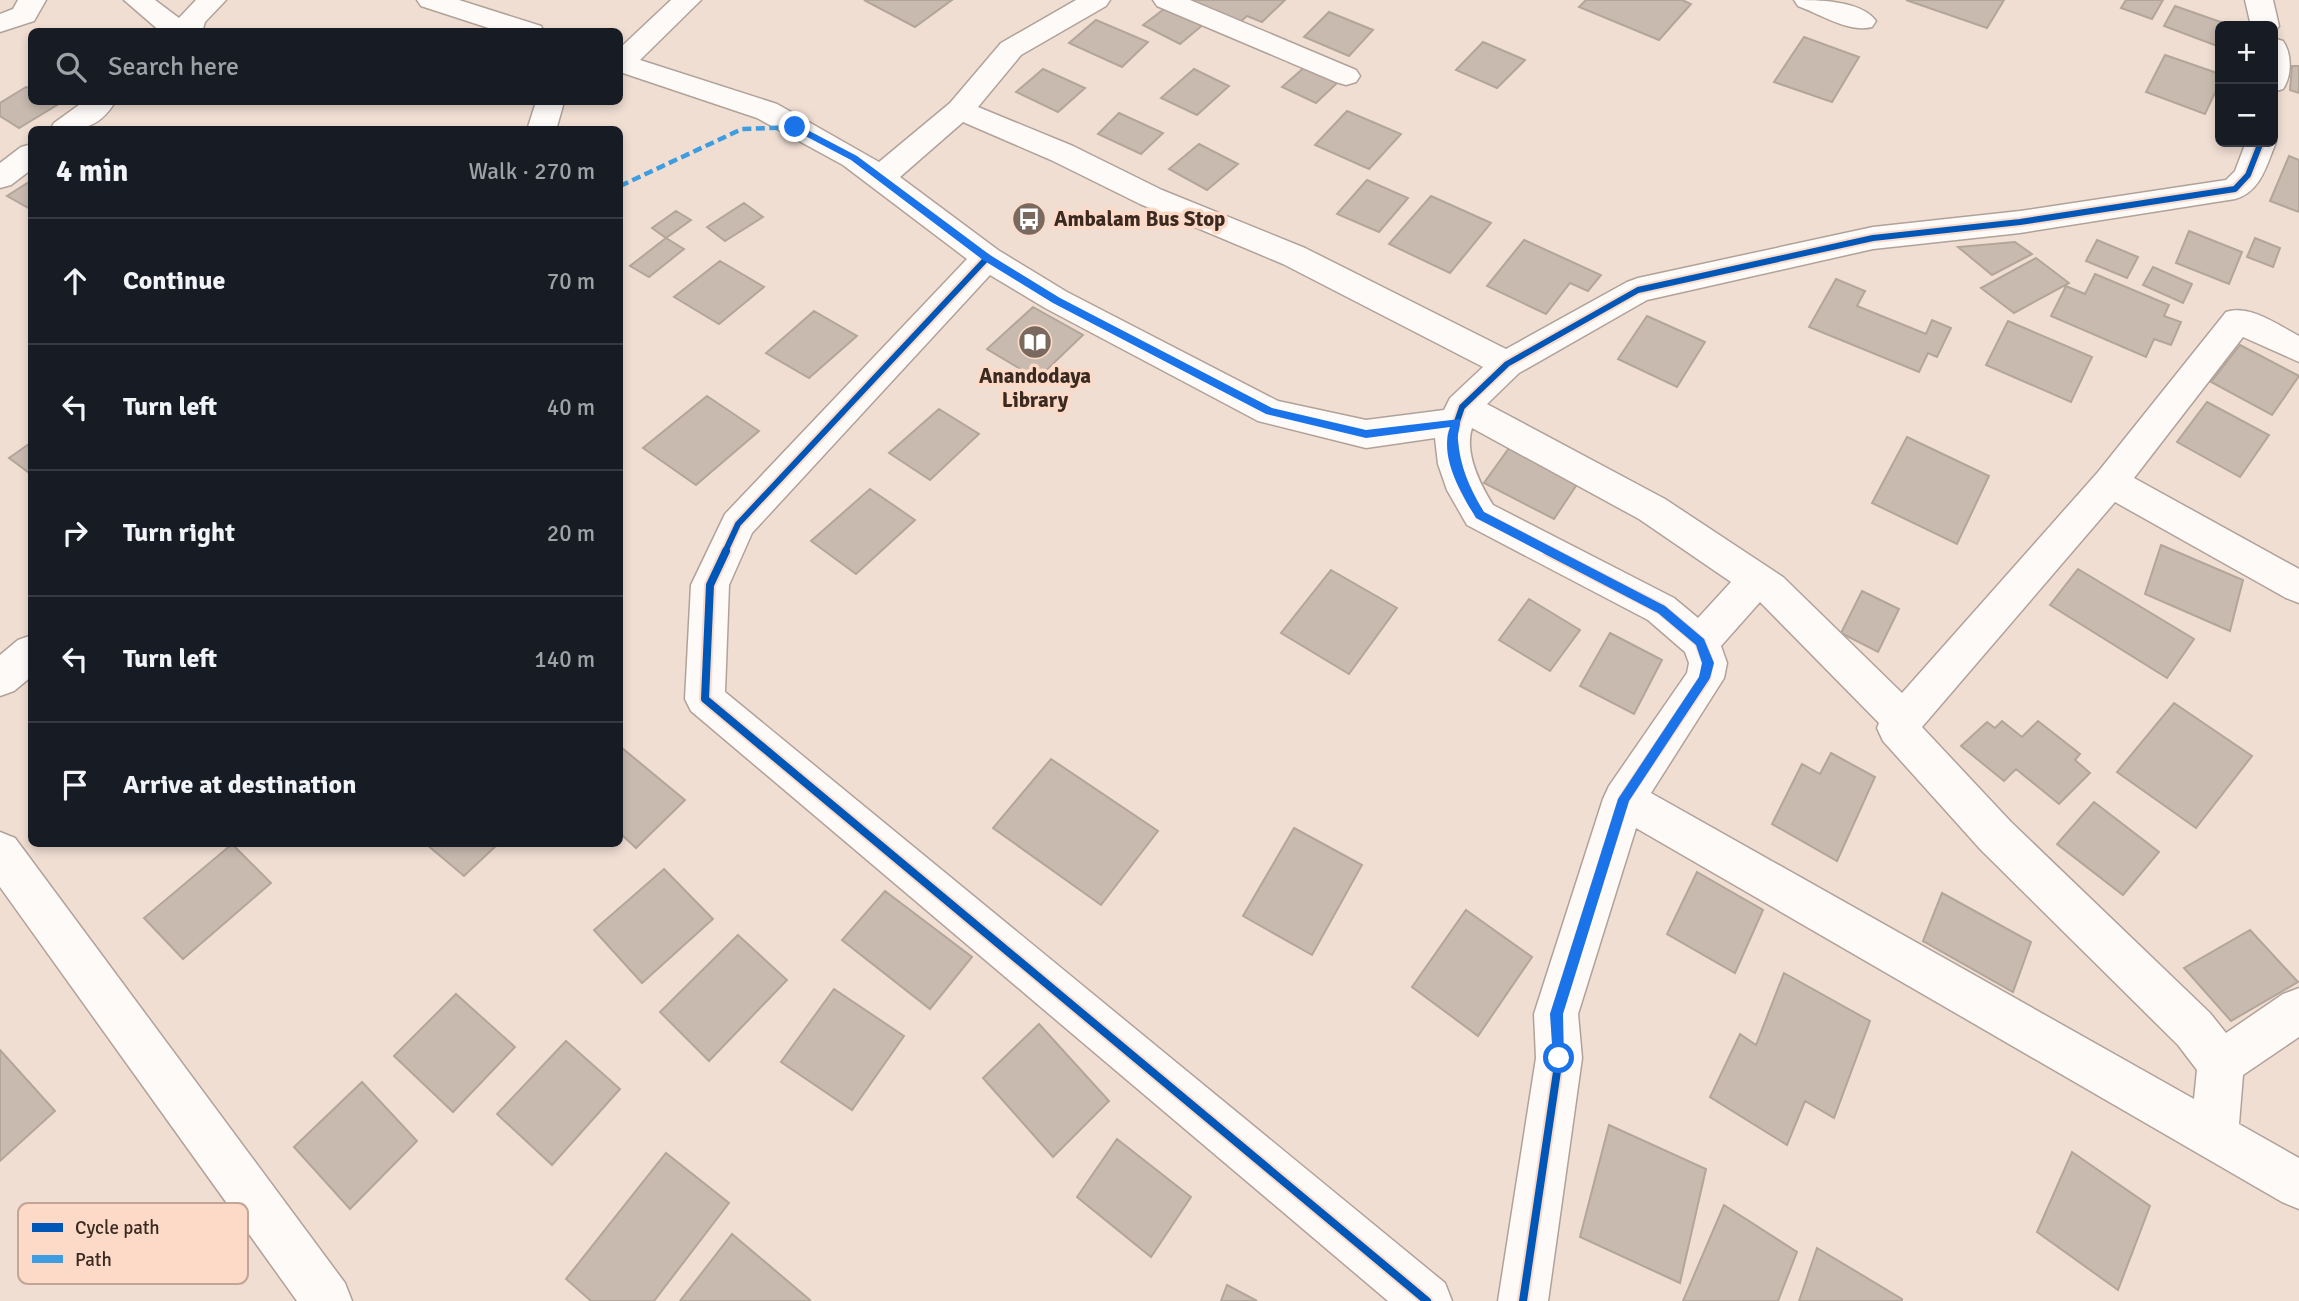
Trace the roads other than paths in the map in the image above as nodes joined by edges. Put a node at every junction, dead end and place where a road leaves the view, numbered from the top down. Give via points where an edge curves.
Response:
1 (32, 0) edge
2 (138, 0) edge
3 (212, 0) edge
4 (431, 0) edge
5 (687, 0) edge
6 (1096, 0) edge
7 (1167, 0) edge
8 (1808, 0) edge
9 (2259, 0) edge
10 (1862, 21) dead end
11 (2264, 21) edge
12 (0, 24) edge
13 (174, 28) edge
14 (189, 28) edge
15 (518, 28) edge
16 (623, 60) edge
17 (623, 64) edge
18 (1346, 76) dead end
19 (97, 105) edge
20 (549, 105) edge
21 (960, 110) junction
22 (69, 126) edge
23 (542, 126) edge
24 (2259, 147) edge
25 (28, 157) edge
26 (880, 177) junction
27 (0, 178) edge
28 (987, 258) junction
29 (2299, 350) edge
30 (1507, 365) junction
31 (1460, 415) junction
32 (2111, 482) junction
33 (1757, 579) junction
34 (2299, 587) edge
35 (1700, 642) junction
36 (28, 655) edge
37 (0, 679) edge
38 (1903, 720) junction
39 (1624, 799) junction
40 (0, 852) edge
41 (2299, 1010) edge
42 (2221, 1063) junction
43 (2214, 1136) junction
44 (2299, 1185) edge
45 (327, 1301) edge
46 (1427, 1301) edge
47 (1523, 1301) edge

1 - 12 street via 24,15
2 - 13 street
3 - 14 street via 192,19
4 - 15 street
5 - 16 street
6 - 21 street via 1010,49
7 - 18 street
8 - 10 street
9 - 11 street
17 - 26 street via 767,111
19 - 22 street
20 - 23 street
21 - 26 street
21 - 30 street via 1294,256
24 - 30 street via 2249,175 2235,189 2020,222 1873,238 1639,290
25 - 27 street
26 - 28 street
28 - 31 street via 1056,300 1270,412 1366,434
28 - 46 street via 738,524 710,585 705,699
29 - 32 street via 2238,320
30 - 31 street
31 - 33 street via 1652,509
31 - 35 street via 1452,436 1456,464 1480,515 1661,609
32 - 34 street
32 - 38 street
33 - 35 street
33 - 38 street
35 - 39 street via 1708,663 1704,678
36 - 37 street
38 - 42 street via 1897,728 1987,826 2194,1030
39 - 43 street
39 - 47 street via 1556,1014 1559,1058
40 - 45 street
41 - 42 street
42 - 43 street
43 - 44 street

